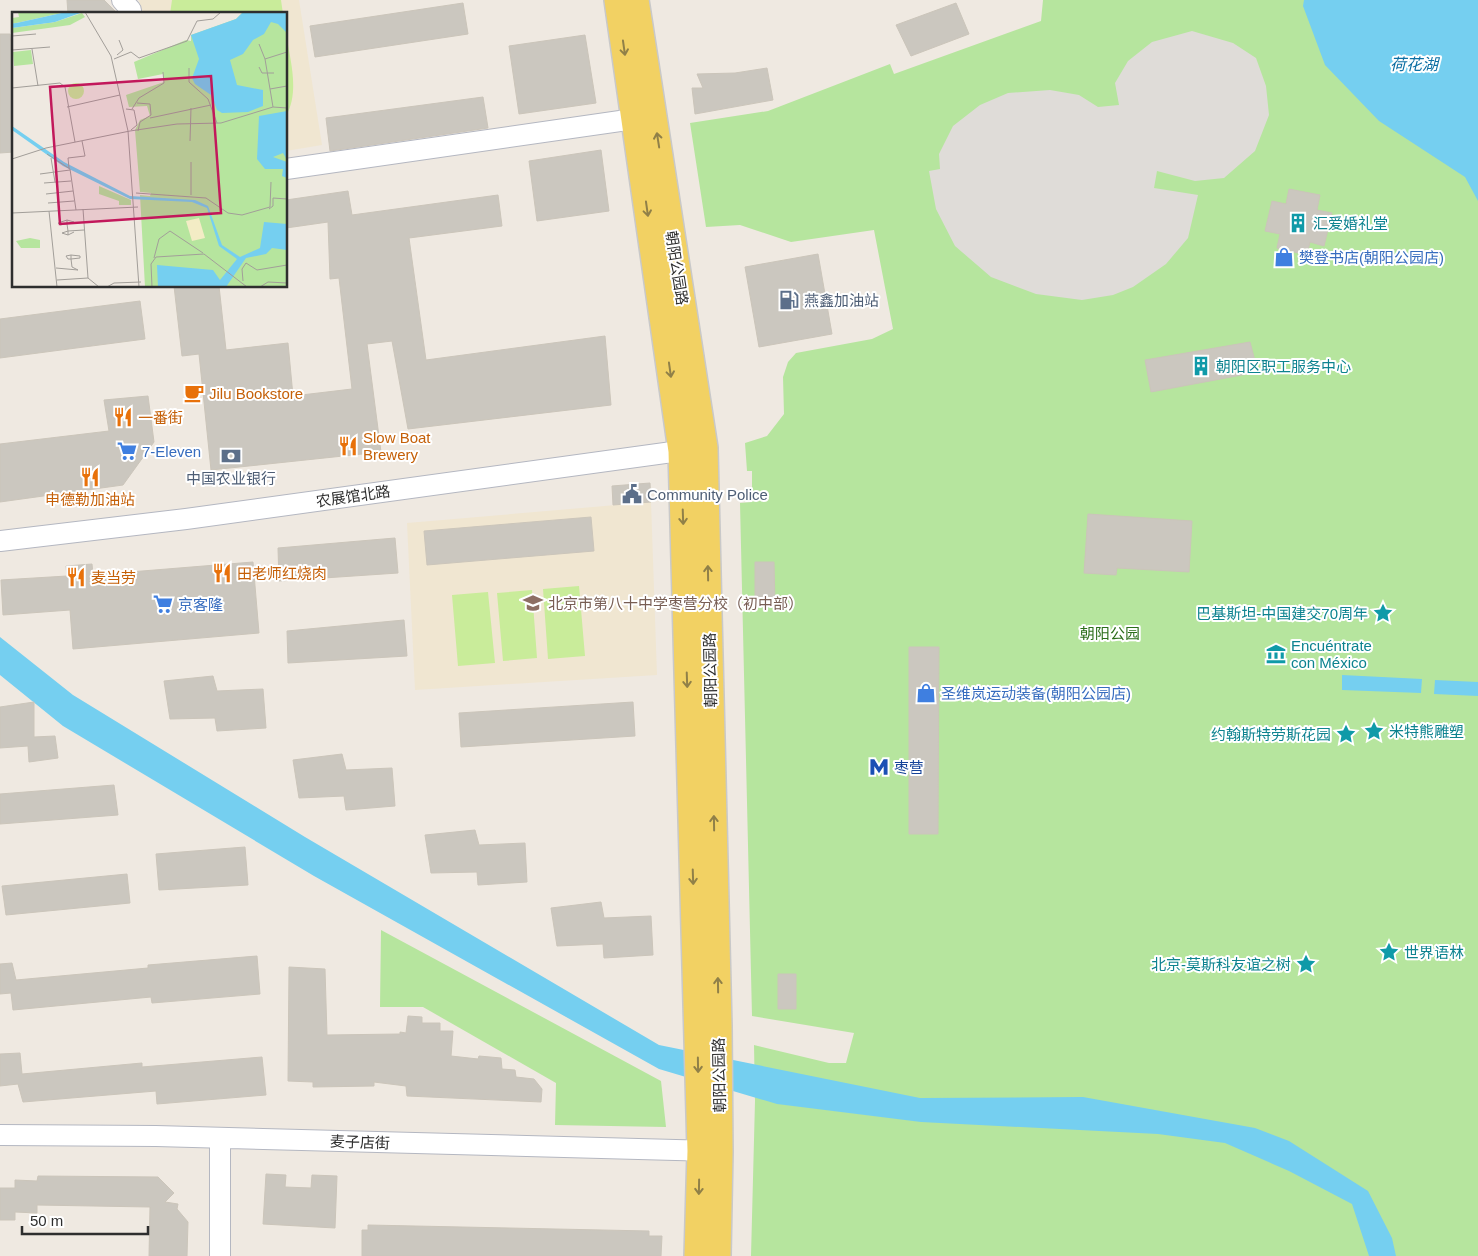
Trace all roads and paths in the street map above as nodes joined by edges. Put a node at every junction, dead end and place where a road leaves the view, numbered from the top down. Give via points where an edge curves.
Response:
1 (122, 0) edge
2 (617, 0) edge
3 (636, 0) edge
4 (132, 12) edge
5 (634, 119) junction
6 (288, 169) edge
7 (693, 450) junction
8 (0, 541) edge
9 (0, 1135) edge
10 (220, 1138) junction
11 (710, 1151) junction
12 (220, 1256) edge
13 (697, 1256) edge
14 (718, 1256) edge

1 - 4 street
2 -> 5 main road, 朝阳公园路
7 -> 3 main road, 朝阳公园路
5 - 6 street
5 -> 7 main road, 朝阳公园路
7 - 8 street, 农展馆北路
7 - 11 main road, 朝阳公园路
9 - 10 street, 麦子店街
10 - 11 street, 麦子店街
10 - 12 street
11 -> 13 main road, 朝阳公园路
11 - 14 main road, 朝阳公园路

